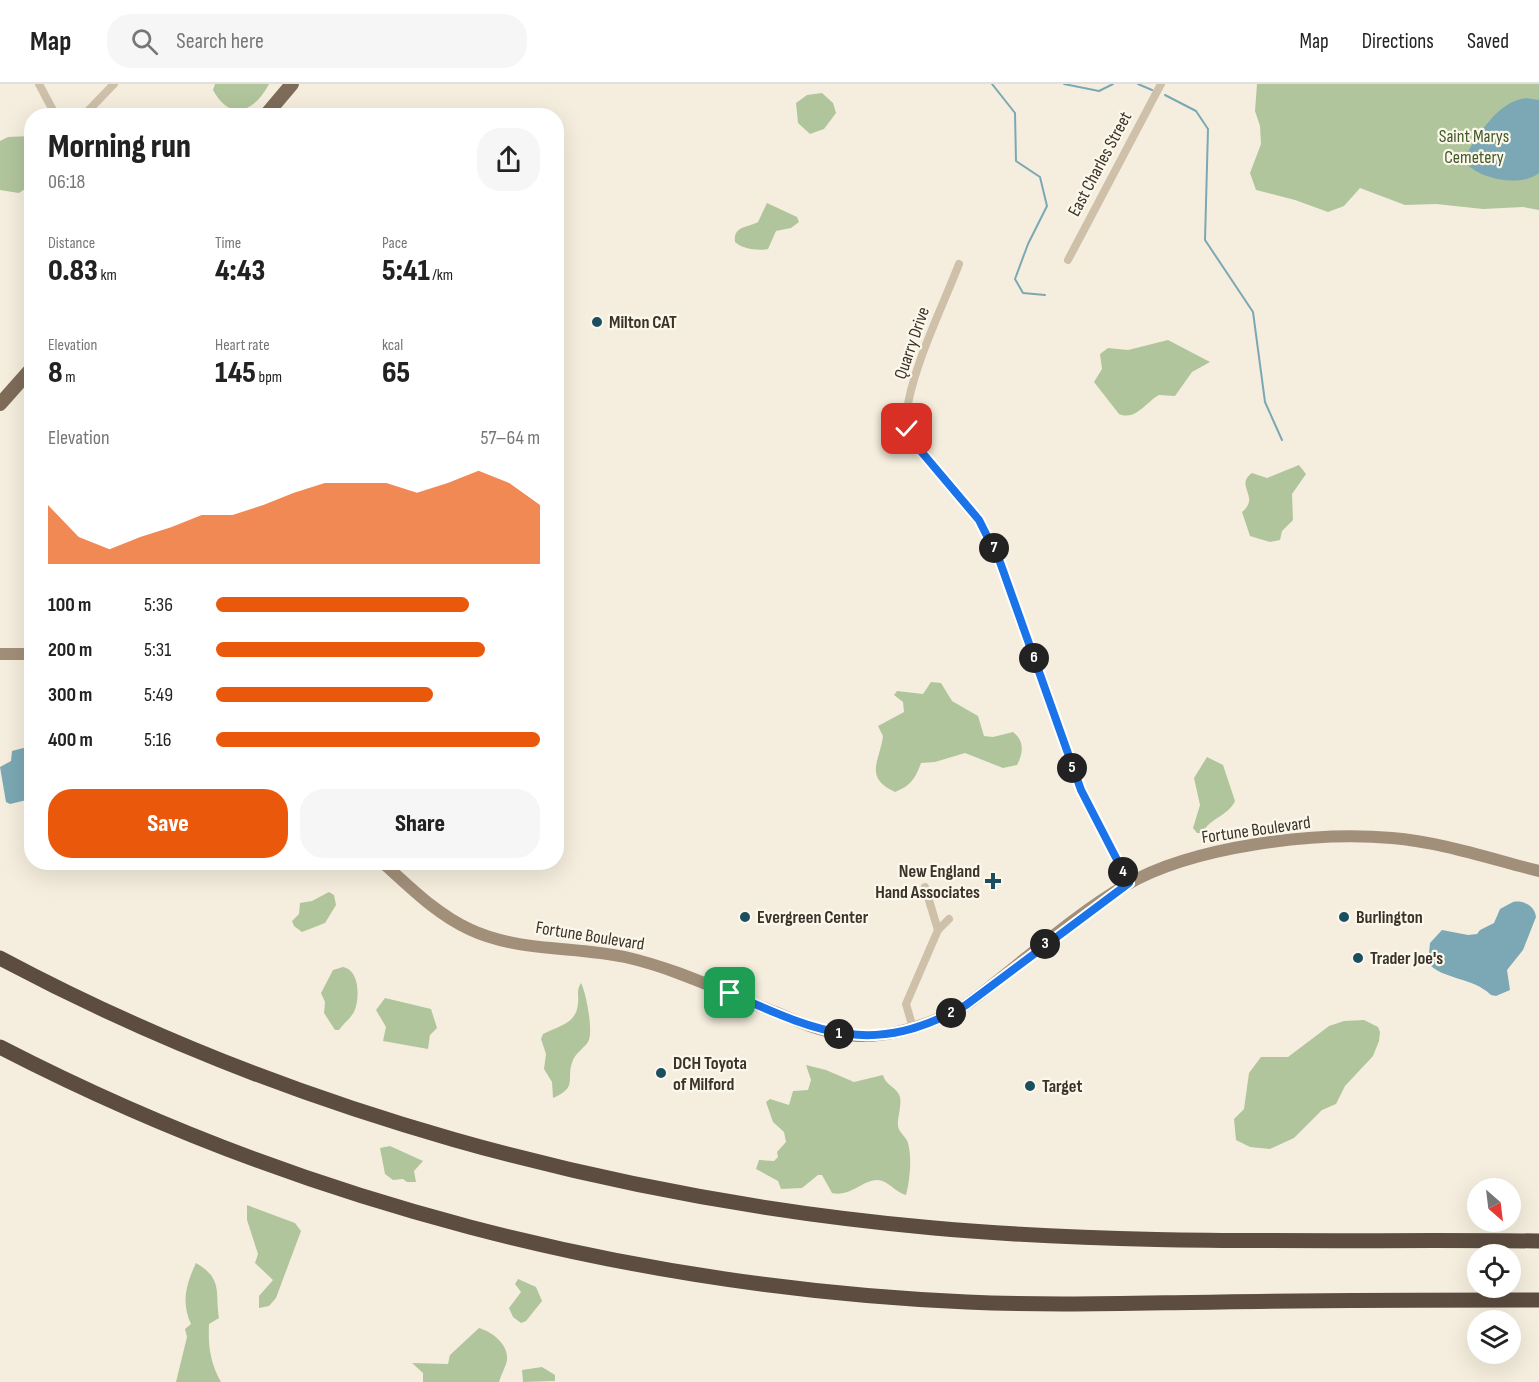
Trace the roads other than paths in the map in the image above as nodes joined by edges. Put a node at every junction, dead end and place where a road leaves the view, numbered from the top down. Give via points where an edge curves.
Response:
1 (39, 84) edge
2 (114, 84) edge
3 (292, 84) edge
4 (1161, 84) edge
5 (52, 108) edge
6 (91, 108) edge
7 (272, 108) edge
8 (1068, 260) dead end
9 (958, 264) dead end
10 (24, 377) edge
11 (0, 404) edge
12 (0, 654) edge
13 (24, 654) edge
14 (392, 870) edge
15 (1539, 871) edge
16 (1129, 883) junction
17 (924, 887) dead end
18 (949, 919) dead end
19 (938, 930) junction
20 (0, 958) edge
21 (914, 1028) junction
22 (0, 1047) edge
23 (1539, 1239) edge
24 (1539, 1300) edge

1 - 5 street
2 - 6 street
3 - 7 main road
4 - 8 street, East Charles Street
9 - 16 street, Quarry Drive via 916,377 907,429 918,449 986,531 1081,790
10 - 11 main road
12 - 13 main road
14 - 21 main road, Fortune Boulevard via 447,916 492,938 653,964 832,1033 883,1035
15 - 16 main road, Fortune Boulevard via 1431,845 1369,837 1281,841 1223,850 1190,858
16 - 21 main road, Fortune Boulevard via 966,1005
17 - 19 street
18 - 19 street
19 - 21 street via 906,1004
20 - 23 highway via 230,1064 359,1109 480,1147 685,1194 856,1220 1017,1233
22 - 24 highway via 84,1089 231,1151 396,1208 545,1246 726,1281 970,1302

